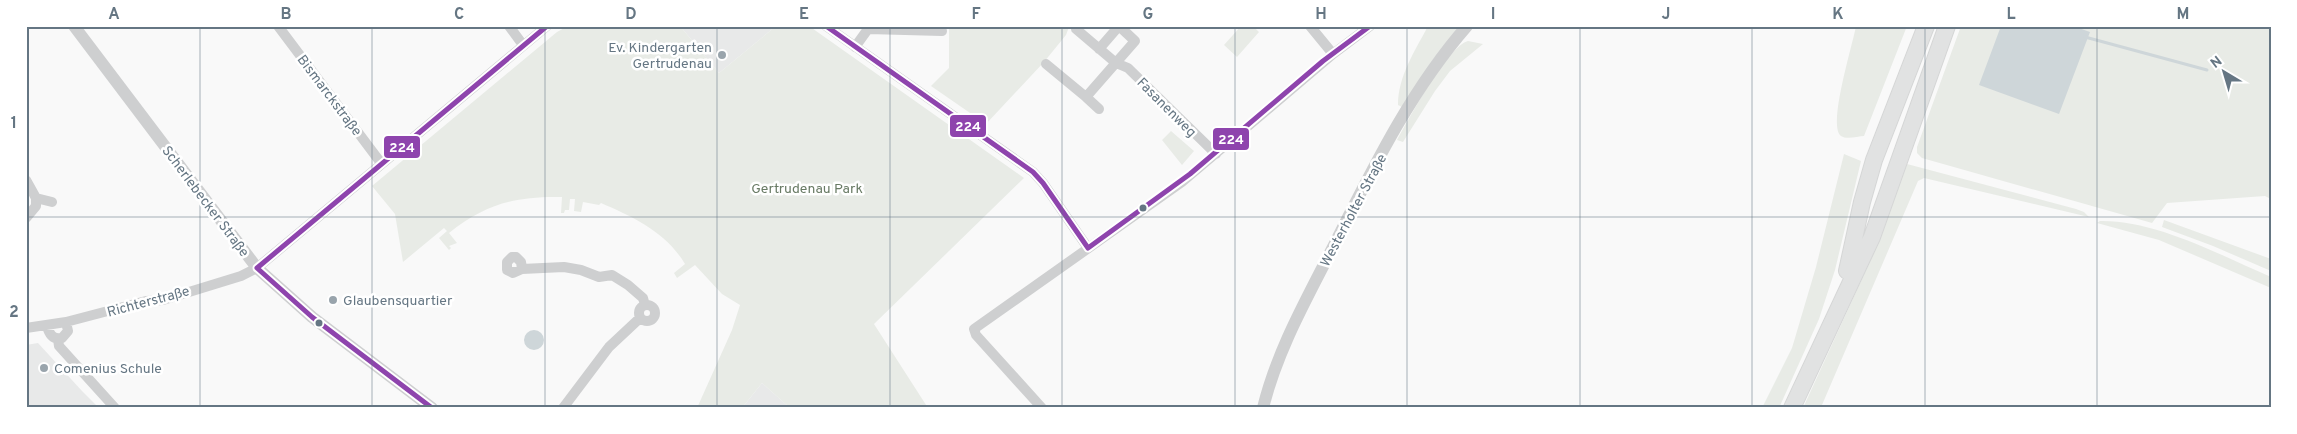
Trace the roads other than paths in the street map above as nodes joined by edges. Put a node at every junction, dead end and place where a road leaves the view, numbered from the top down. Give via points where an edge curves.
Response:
1 (74, 26) edge
2 (278, 26) edge
3 (509, 26) edge
4 (547, 26) edge
5 (826, 26) edge
6 (1310, 26) edge
7 (1370, 26) edge
8 (1467, 26) edge
9 (1926, 26) edge
10 (1947, 26) edge
11 (1076, 29) dead end
12 (942, 30) dead end
13 (523, 45) junction
14 (855, 47) junction
15 (1099, 49) junction
16 (1333, 54) junction
17 (1116, 63) junction
18 (1046, 64) dead end
19 (1086, 97) junction
20 (1099, 109) dead end
21 (1216, 154) junction
22 (381, 163) junction
23 (26, 180) edge
24 (36, 198) junction
25 (52, 202) dead end
26 (26, 218) edge
27 (1088, 248) junction
28 (257, 268) junction
29 (522, 268) dead end
30 (645, 305) junction
31 (640, 318) junction
32 (66, 322) junction
33 (47, 326) junction
34 (1829, 326) junction
35 (26, 328) edge
36 (58, 339) junction
37 (115, 408) edge
38 (432, 408) edge
39 (563, 408) edge
40 (1042, 408) edge
41 (1263, 408) edge
42 (1792, 408) edge

1 - 28 street, Scherlebecker Straße
2 - 22 street, Bismarckstraße
3 - 13 street
4 - 13 street, Richterstraße
5 - 14 street
6 - 16 street
7 - 16 street
8 - 41 street, Westerholter Straße via 1424,82 1360,197 1289,332
9 - 34 highway via 1874,160 1852,256
10 - 34 highway via 1872,237
11 - 15 street, Fasanenweg
12 - 14 street via 868,29
13 - 22 street, Richterstraße
14 - 27 street via 1033,172
15 - 17 street, Fasanenweg
15 - 17 street via 1119,26 1135,41
16 - 21 street
17 - 19 street
17 - 21 street, Fasanenweg via 1128,68
18 - 19 street
19 - 20 street
21 - 27 street via 1144,210
22 - 28 street, Richterstraße
23 - 24 street
24 - 25 street
24 - 26 street via 36,206
27 - 40 street via 974,329 976,336
28 - 32 street, Richterstraße via 242,276 180,295 119,306
28 - 38 street, Scherlebecker Straße via 312,317
29 - 30 street via 564,267 599,277 612,275 643,298
30 - 31 street via 639,310
30 - 31 street via 653,308 654,316 649,321
31 - 39 street via 609,347
32 - 33 street, Richterstraße
32 - 36 street via 66,336
33 - 35 street, Richterstraße
33 - 36 street via 50,335
34 - 42 highway
36 - 37 street via 59,346

